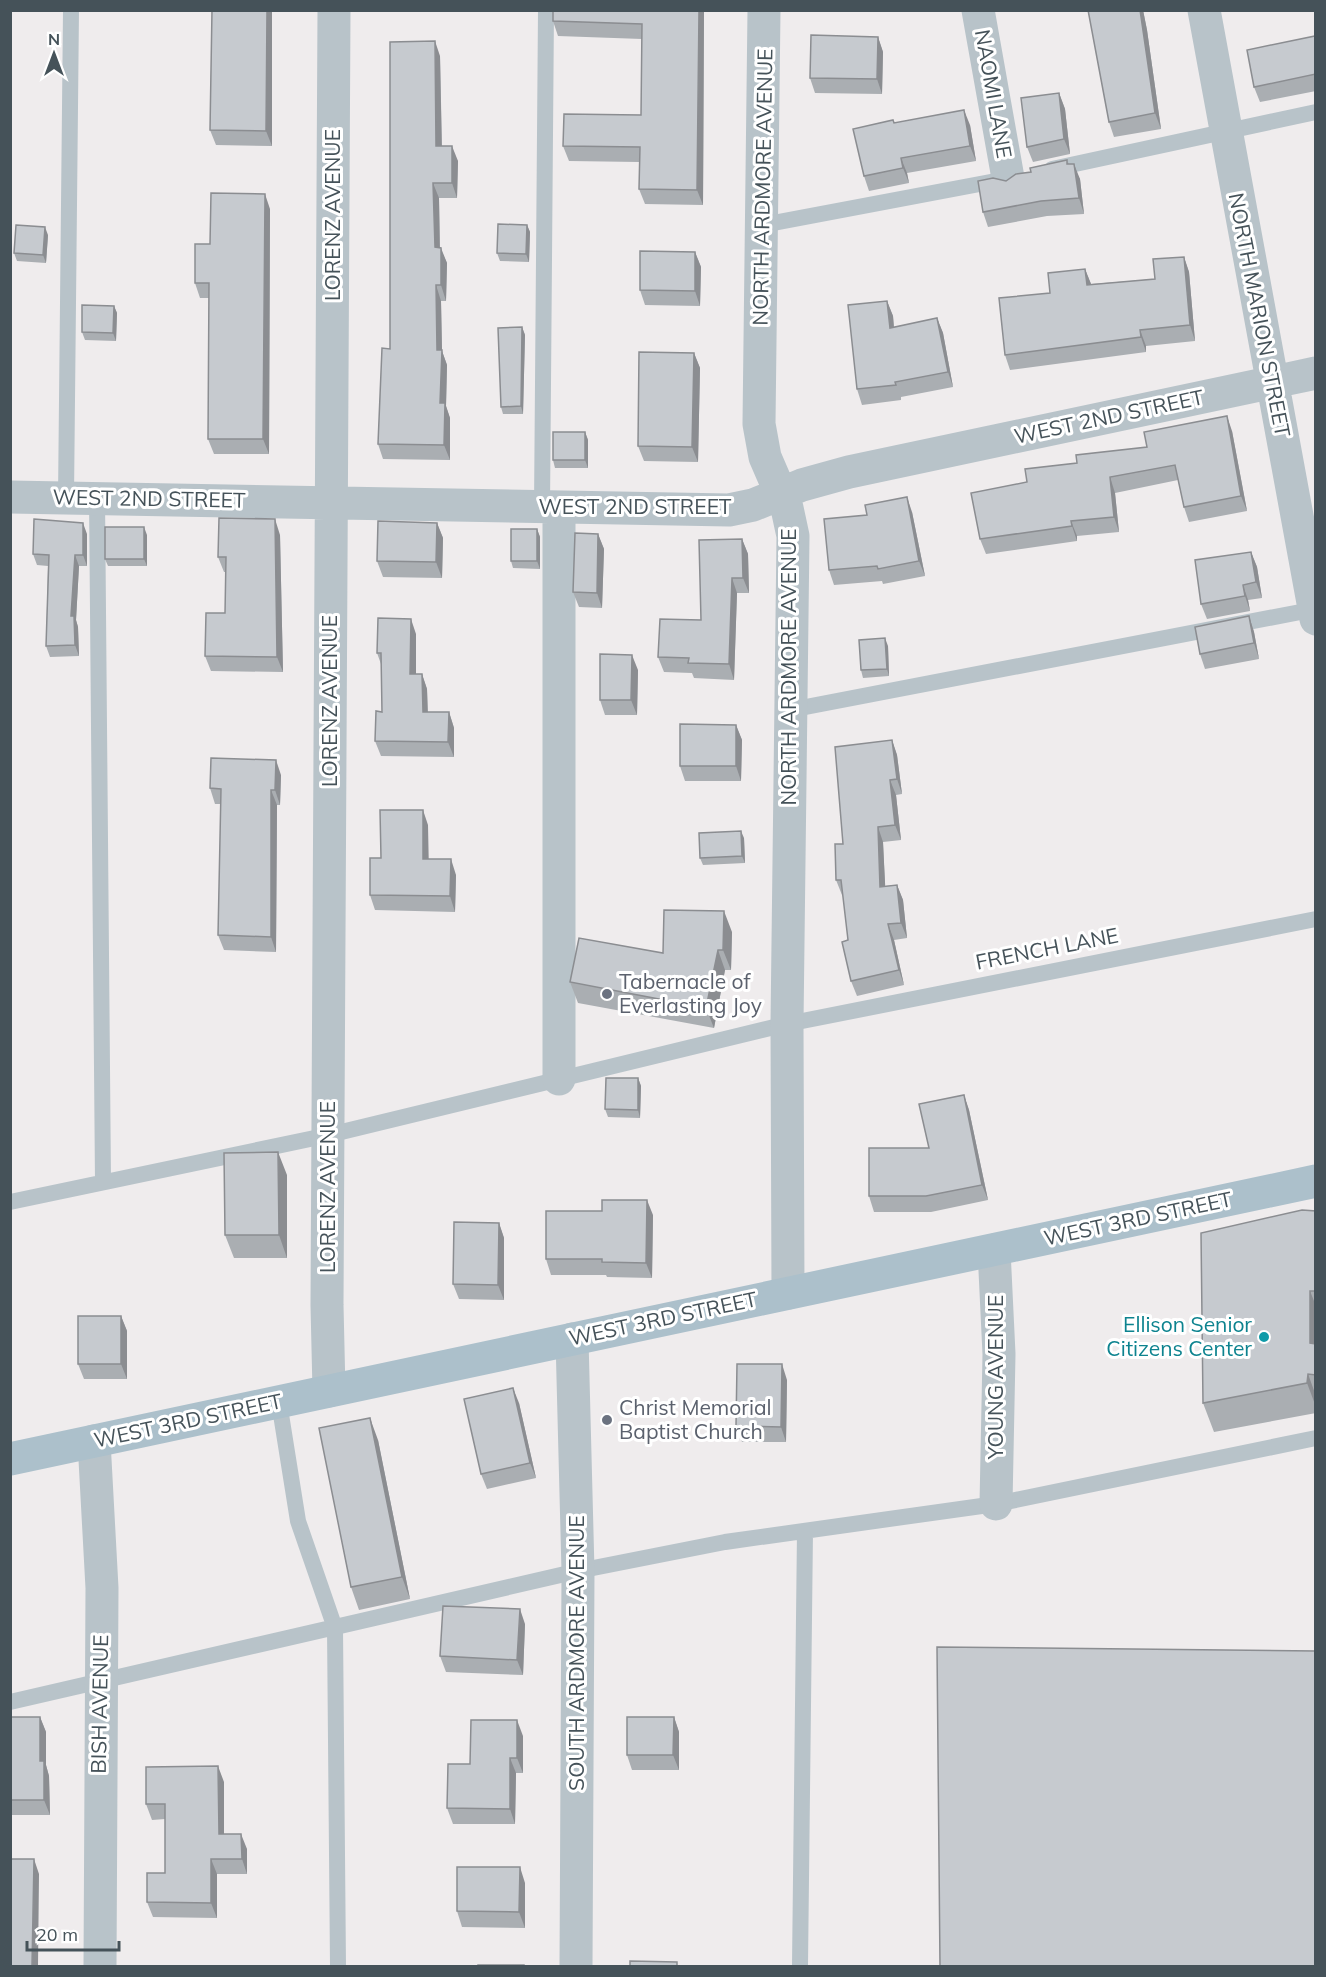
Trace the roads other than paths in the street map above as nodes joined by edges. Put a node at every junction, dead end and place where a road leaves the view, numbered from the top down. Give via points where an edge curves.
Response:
1 (71, 10) edge
2 (334, 10) edge
3 (546, 10) edge
4 (765, 10) edge
5 (978, 10) edge
6 (1204, 10) edge
7 (1316, 112) edge
8 (1225, 132) junction
9 (1019, 176) junction
10 (763, 225) junction
11 (1316, 373) edge
12 (1272, 382) junction
13 (780, 494) junction
14 (10, 498) edge
15 (82, 498) junction
16 (330, 502) junction
17 (550, 507) junction
18 (1315, 612) edge
19 (790, 710) junction
20 (1316, 919) edge
21 (788, 1024) junction
22 (559, 1079) junction
23 (328, 1135) junction
24 (1316, 1181) edge
25 (103, 1182) junction
26 (10, 1202) edge
27 (994, 1250) junction
28 (788, 1293) junction
29 (572, 1339) junction
30 (329, 1391) junction
31 (279, 1402) junction
32 (1316, 1438) edge
33 (94, 1441) junction
34 (10, 1459) edge
35 (996, 1504) junction
36 (805, 1531) junction
37 (578, 1571) junction
38 (335, 1628) junction
39 (100, 1683) junction
40 (10, 1702) edge
41 (100, 1966) edge
42 (338, 1966) edge
43 (576, 1966) edge
44 (800, 1966) edge

1 - 15 lane
2 - 16 street, LORENZ AVENUE
3 - 17 lane
4 - 10 street, NORTH ARDMORE AVENUE
5 - 9 street, NAOMI LANE
6 - 8 street, NORTH MARION STREET
7 - 8 lane
8 - 9 lane
8 - 12 street, NORTH MARION STREET
9 - 10 lane
10 - 13 street, NORTH ARDMORE AVENUE via 759,423 765,457
11 - 12 street, WEST 2ND STREET
12 - 13 street, WEST 2ND STREET via 849,472
12 - 18 street, NORTH MARION STREET
13 - 17 street, WEST 2ND STREET via 753,506 729,510
13 - 19 street, NORTH ARDMORE AVENUE via 793,536
14 - 15 street, WEST 2ND STREET
15 - 16 street, WEST 2ND STREET
15 - 25 lane
16 - 17 street, WEST 2ND STREET
16 - 23 street, LORENZ AVENUE
17 - 22 street
18 - 19 lane
19 - 21 street, NORTH ARDMORE AVENUE
20 - 21 lane, FRENCH LANE
21 - 22 lane, FRENCH LANE
21 - 28 street, NORTH ARDMORE AVENUE
22 - 23 lane, FRENCH LANE
23 - 25 lane, FRENCH LANE
23 - 30 street, LORENZ AVENUE
24 - 27 main road, WEST 3RD STREET
25 - 26 lane, FRENCH LANE
27 - 28 main road, WEST 3RD STREET
27 - 35 street, YOUNG AVENUE via 999,1353
28 - 29 main road, WEST 3RD STREET
29 - 30 main road, WEST 3RD STREET
29 - 37 street, SOUTH ARDMORE AVENUE
30 - 31 main road, WEST 3RD STREET
31 - 33 main road, WEST 3RD STREET
31 - 38 lane via 298,1521
32 - 35 lane
33 - 34 main road, WEST 3RD STREET
33 - 39 street, BISH AVENUE via 102,1588
35 - 36 lane
36 - 37 lane via 725,1542
36 - 44 lane
37 - 38 lane
37 - 43 street, SOUTH ARDMORE AVENUE
38 - 39 lane
38 - 42 lane
39 - 40 lane
39 - 41 street, BISH AVENUE

